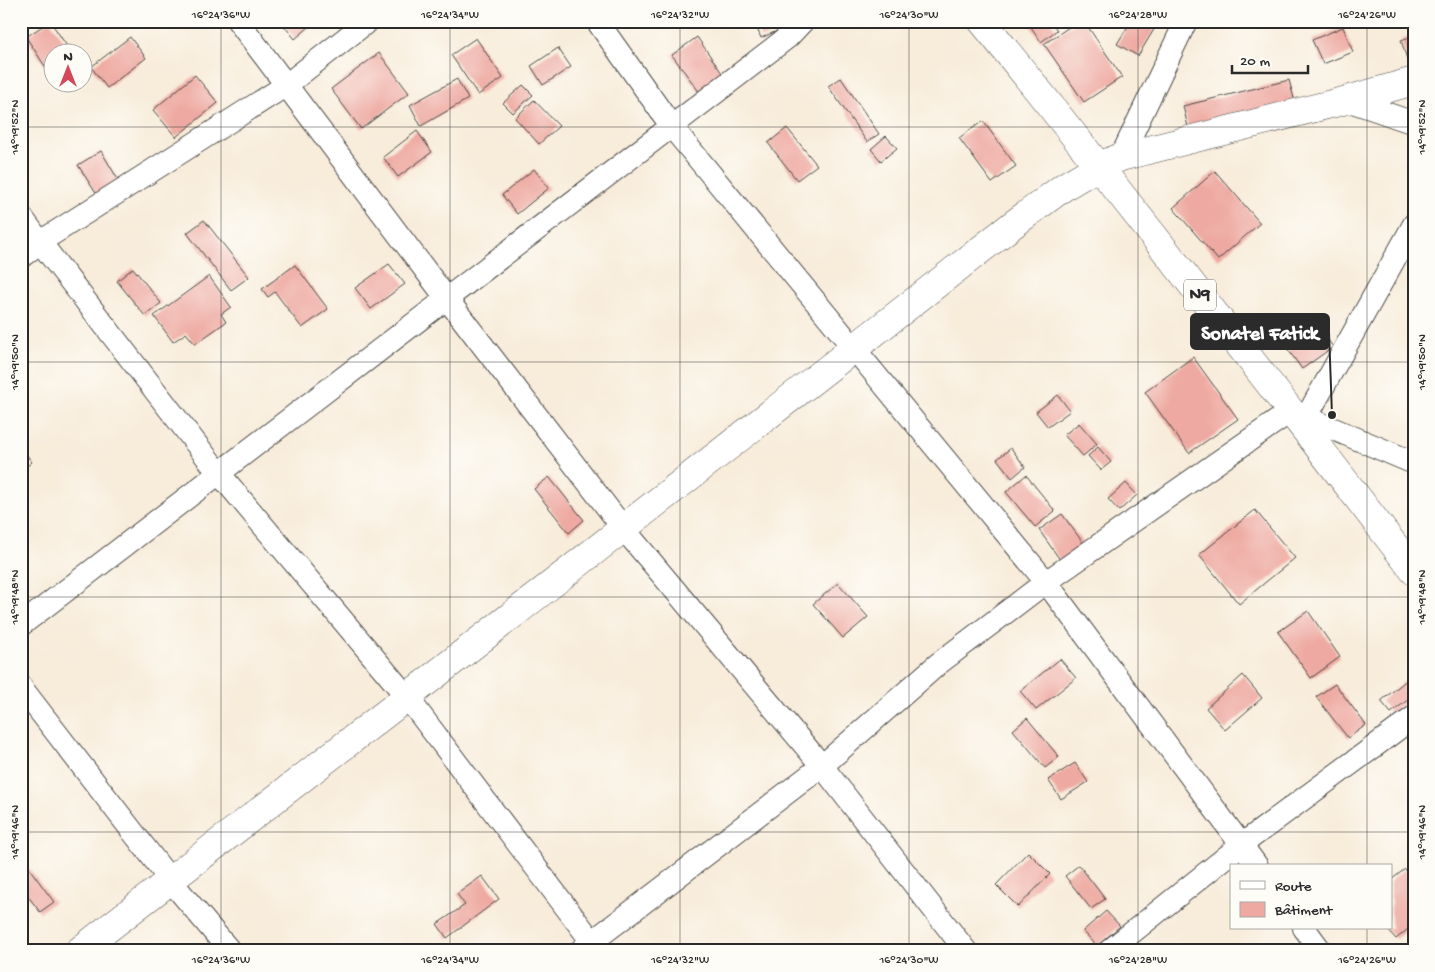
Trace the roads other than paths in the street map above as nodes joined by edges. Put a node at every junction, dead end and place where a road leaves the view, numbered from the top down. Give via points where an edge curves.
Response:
1 (238, 21) edge
2 (368, 21) edge
3 (597, 21) edge
4 (803, 21) edge
5 (982, 21) edge
6 (1186, 21) edge
7 (1414, 81) edge
8 (285, 86) junction
9 (1347, 100) junction
10 (1414, 124) edge
11 (672, 127) junction
12 (1110, 162) junction
13 (21, 216) edge
14 (1414, 224) edge
15 (40, 242) junction
16 (21, 257) edge
17 (446, 299) junction
18 (854, 348) junction
19 (1299, 414) junction
20 (1414, 463) edge
21 (218, 472) junction
22 (623, 528) junction
23 (1414, 571) edge
24 (1046, 582) junction
25 (21, 625) edge
26 (21, 687) edge
27 (407, 697) junction
28 (1414, 717) edge
29 (822, 766) junction
30 (1241, 845) junction
31 (1255, 864) edge
32 (170, 880) junction
33 (1306, 930) edge
34 (590, 948) edge
35 (79, 951) edge
36 (230, 951) edge
37 (966, 951) edge
38 (1109, 951) edge
39 (1322, 951) edge

1 - 8 street
2 - 8 street
3 - 11 street
4 - 11 street via 788,37
5 - 12 street, N9
6 - 12 street
7 - 9 street
8 - 15 street
8 - 17 street
9 - 10 street
9 - 12 street
11 - 17 street
11 - 18 street
12 - 18 street via 1065,186
12 - 19 street, N9
13 - 15 street
14 - 19 street
15 - 16 street
15 - 21 street
17 - 21 street
17 - 22 street
18 - 22 street
18 - 24 street
19 - 20 street
19 - 23 street, N9
19 - 24 street
21 - 25 street
21 - 27 street
22 - 27 street
22 - 29 street
24 - 29 street via 938,664
24 - 30 street
26 - 32 street
27 - 32 street
27 - 34 street
28 - 30 street
29 - 34 street
29 - 37 street
30 - 31 street
30 - 38 street
32 - 35 street
32 - 36 street
33 - 39 street

